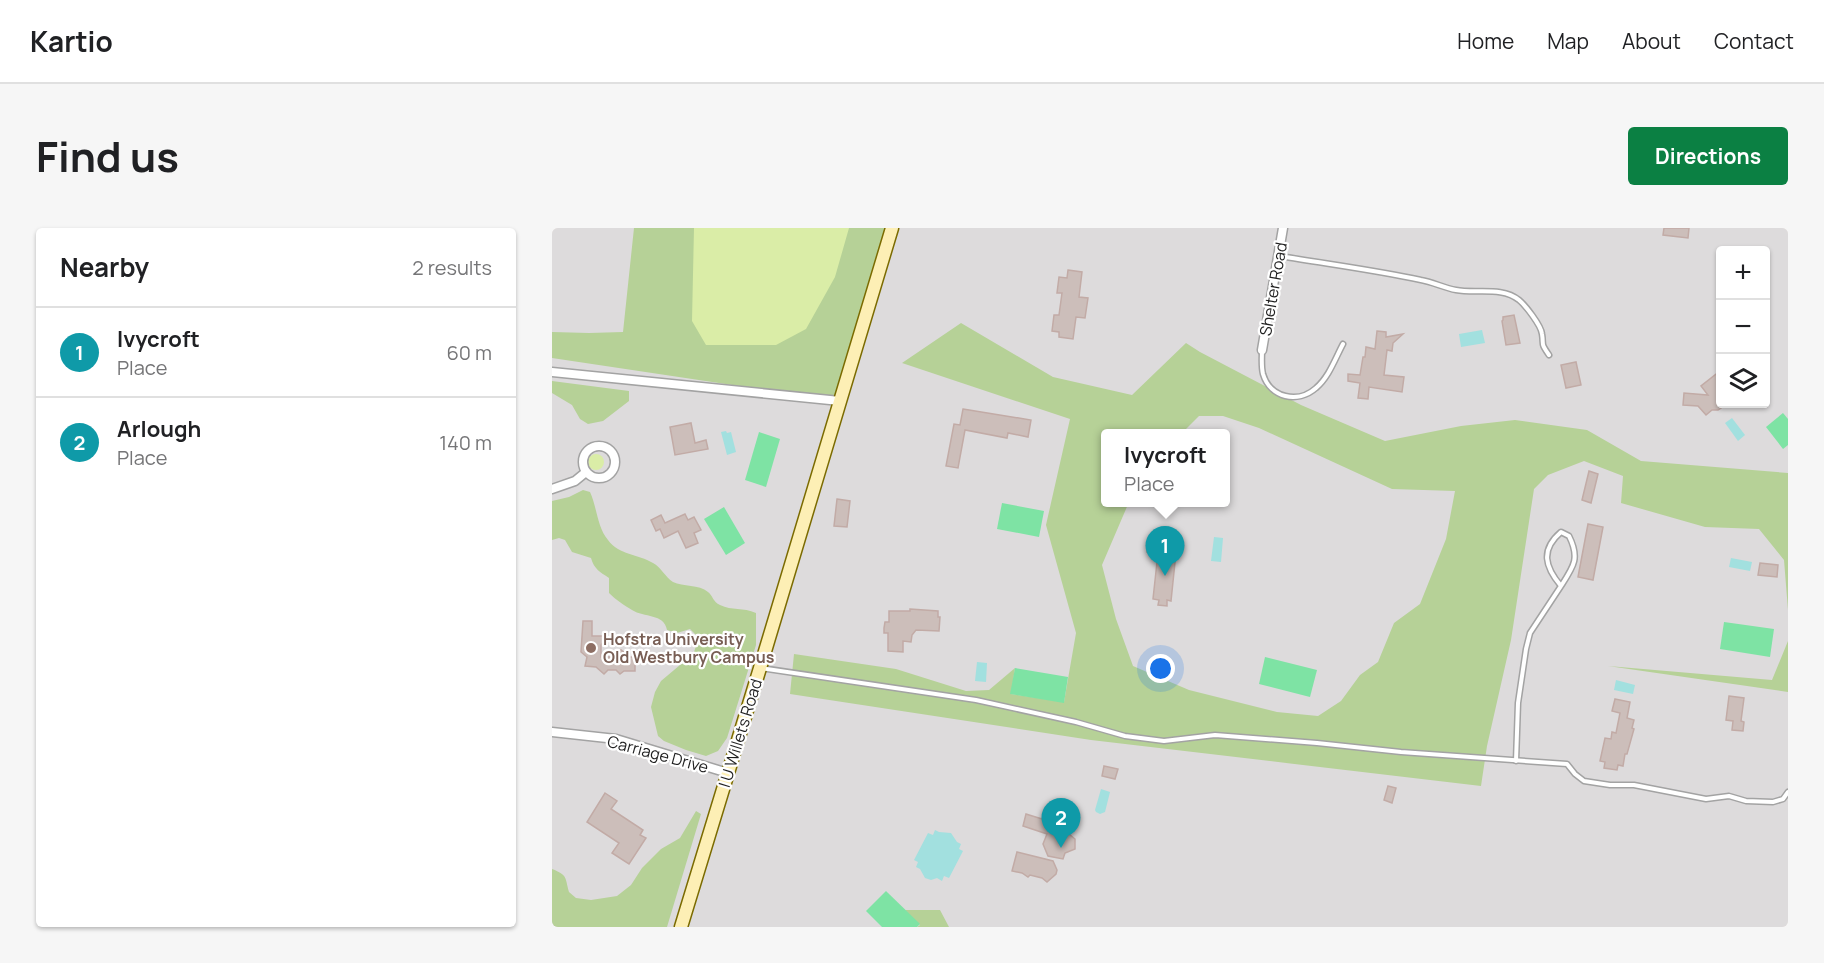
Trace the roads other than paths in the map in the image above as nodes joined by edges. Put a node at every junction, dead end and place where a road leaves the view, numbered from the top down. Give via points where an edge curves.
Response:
1 (891, 228) edge
2 (1283, 228) edge
3 (1279, 256) junction
4 (1343, 344) dead end
5 (1262, 350) joint
6 (1549, 355) dead end
7 (552, 372) edge
8 (840, 401) junction
9 (586, 472) dead end
10 (552, 489) edge
11 (1562, 586) junction
12 (760, 668) junction
13 (552, 732) edge
14 (1516, 761) junction
15 (728, 773) junction
16 (1788, 792) edge
17 (681, 927) edge

1 - 8 street, I U Willets Road
2 - 3 street, Shelter Road
3 - 5 street, Shelter Road
3 - 6 lane via 1413,278 1457,290 1504,293 1521,302 1533,318 1542,334 1541,345
4 - 5 lane via 1320,384 1294,398 1279,394 1268,383
7 - 8 street
8 - 12 street, I U Willets Road
9 - 10 street via 575,481
11 - 11 lane via 1551,574 1546,557 1552,540 1561,532 1569,536 1576,556
11 - 14 lane via 1530,633 1518,703
12 - 14 lane via 976,700 1154,740 1215,735
12 - 15 street, I U Willets Road
13 - 15 street, Carriage Drive via 616,739
14 - 16 lane via 1567,764 1584,782 1634,785 1706,798 1729,796 1773,802 1783,799
15 - 17 street, I U Willets Road

